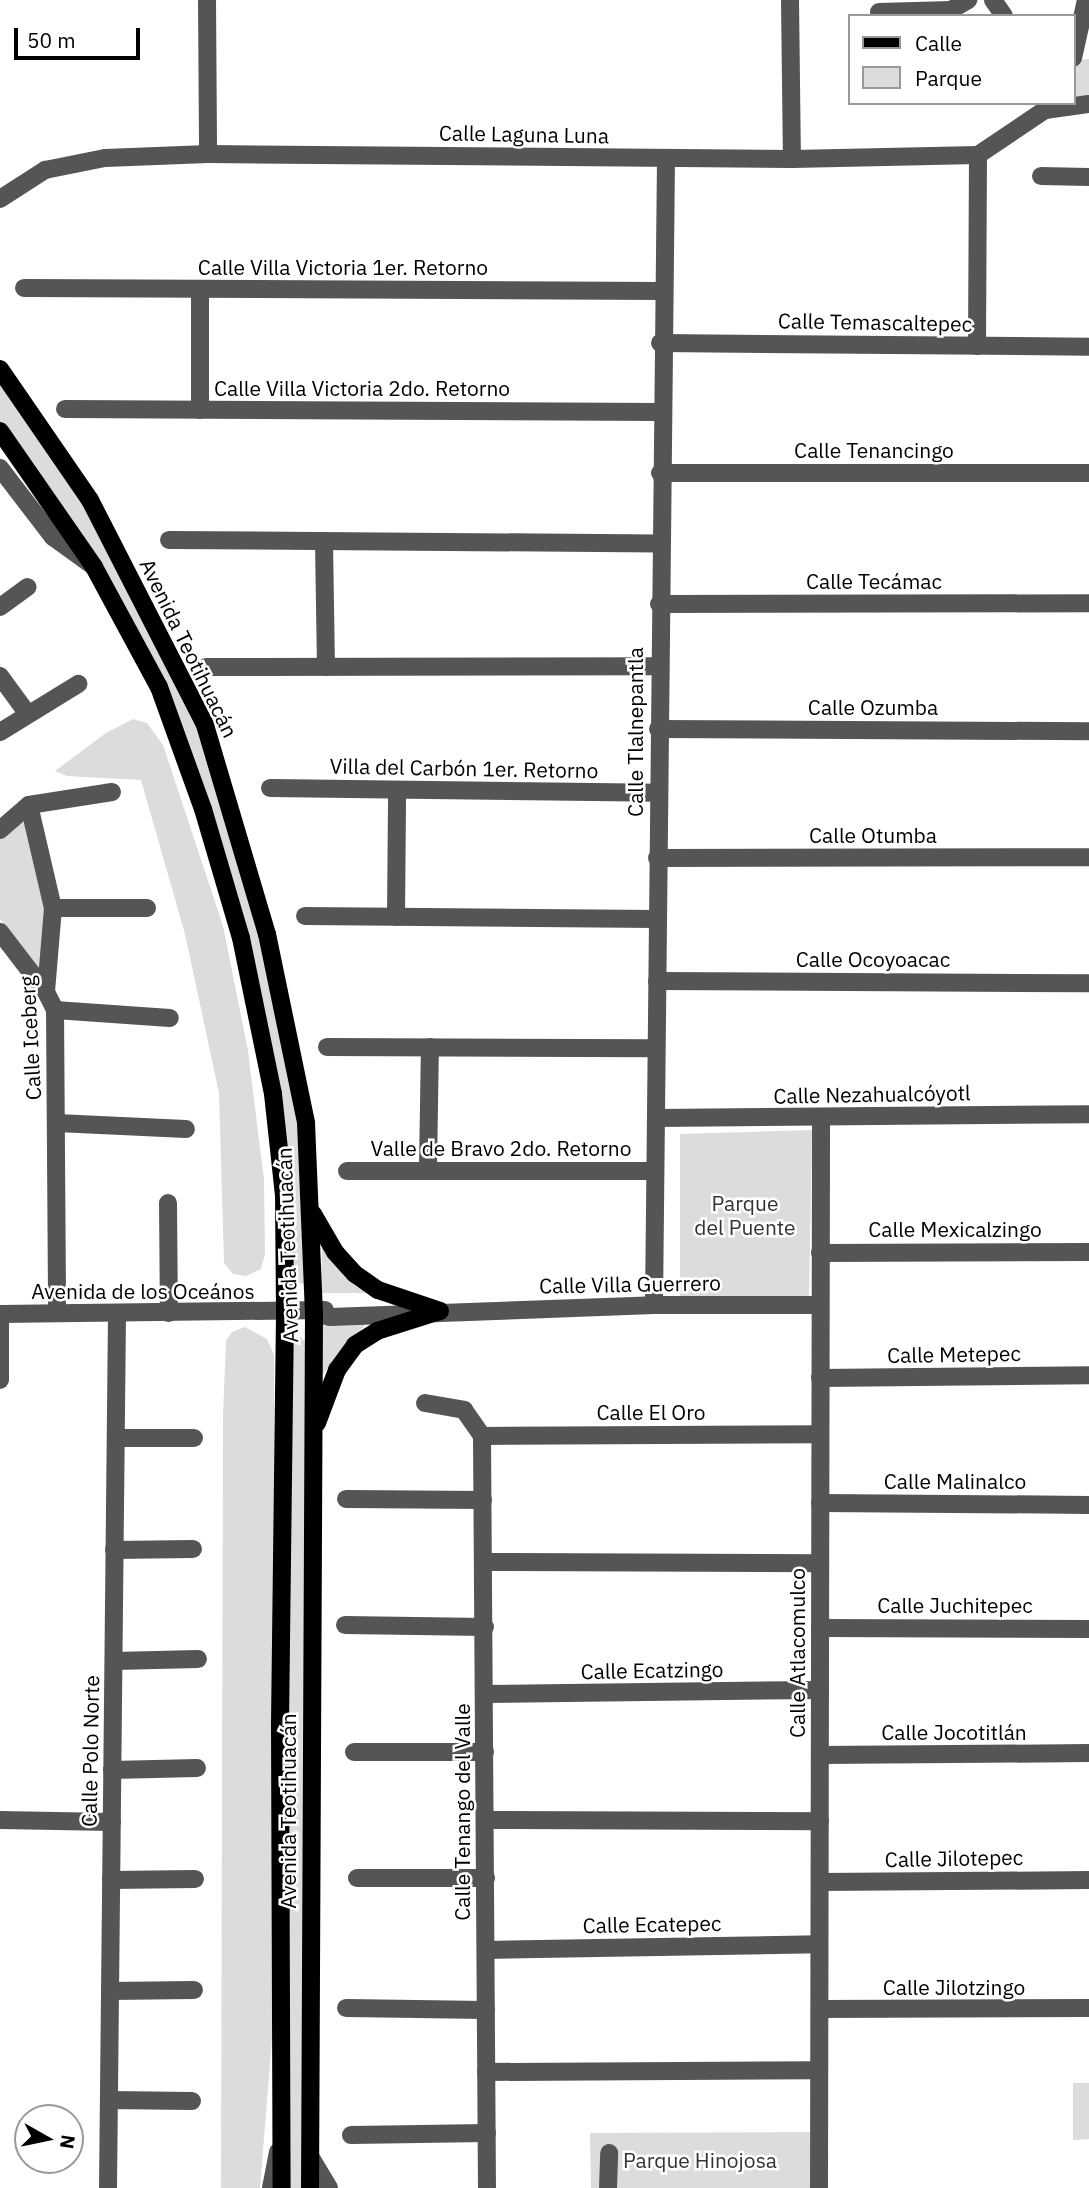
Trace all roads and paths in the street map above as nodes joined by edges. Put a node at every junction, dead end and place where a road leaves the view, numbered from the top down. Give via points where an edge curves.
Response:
1 (207, 0) edge
2 (790, 0) edge
3 (968, 0) edge
4 (1086, 0) edge
5 (906, 6) edge
6 (879, 12) dead end
7 (1079, 56) edge
8 (1089, 104) edge
9 (1047, 107) edge
10 (208, 154) junction
11 (978, 155) junction
12 (666, 158) junction
13 (792, 159) junction
14 (1041, 176) dead end
15 (1089, 177) edge
16 (0, 199) edge
17 (24, 288) dead end
18 (200, 289) junction
19 (661, 291) junction
20 (660, 343) junction
21 (977, 346) junction
22 (1089, 347) edge
23 (0, 369) edge
24 (65, 409) dead end
25 (200, 410) junction
26 (660, 412) junction
27 (0, 431) edge
28 (0, 468) edge
29 (660, 472) junction
30 (1089, 473) edge
31 (169, 540) dead end
32 (324, 541) junction
33 (659, 543) junction
34 (94, 567) junction
35 (28, 587) dead end
36 (1089, 603) edge
37 (659, 604) junction
38 (0, 607) edge
39 (658, 666) junction
40 (206, 667) dead end
41 (326, 667) junction
42 (0, 676) edge
43 (78, 684) dead end
44 (27, 713) junction
45 (657, 729) junction
46 (1089, 731) edge
47 (0, 732) edge
48 (270, 788) dead end
49 (112, 792) dead end
50 (397, 792) junction
51 (657, 793) junction
52 (29, 805) junction
53 (0, 830) edge
54 (1089, 857) edge
55 (657, 858) junction
56 (53, 908) junction
57 (147, 908) dead end
58 (305, 916) dead end
59 (396, 917) junction
60 (656, 919) junction
61 (0, 932) edge
62 (657, 981) junction
63 (1089, 983) edge
64 (46, 992) junction
65 (55, 1010) junction
66 (170, 1017) dead end
67 (327, 1046) dead end
68 (430, 1047) junction
69 (656, 1048) junction
70 (1089, 1114) edge
71 (656, 1118) junction
72 (821, 1118) junction
73 (57, 1123) junction
74 (186, 1129) dead end
75 (428, 1170) junction
76 (347, 1171) dead end
77 (654, 1171) junction
78 (169, 1203) dead end
79 (311, 1212) junction
80 (1089, 1252) edge
81 (820, 1253) junction
82 (654, 1305) junction
83 (820, 1306) junction
84 (440, 1311) junction
85 (57, 1313) junction
86 (169, 1313) junction
87 (314, 1313) junction
88 (0, 1314) edge
89 (117, 1314) junction
90 (285, 1314) junction
91 (1089, 1375) edge
92 (820, 1378) junction
93 (0, 1380) edge
94 (425, 1403) dead end
95 (820, 1434) junction
96 (482, 1436) junction
97 (116, 1438) junction
98 (194, 1438) dead end
99 (310, 1446) junction
100 (346, 1499) dead end
101 (484, 1500) junction
102 (820, 1503) junction
103 (1089, 1505) edge
104 (193, 1549) dead end
105 (114, 1550) junction
106 (485, 1562) junction
107 (820, 1563) junction
108 (345, 1625) dead end
109 (485, 1627) junction
110 (820, 1628) junction
111 (1089, 1629) edge
112 (198, 1659) dead end
113 (114, 1661) junction
114 (820, 1690) junction
115 (485, 1694) junction
116 (354, 1752) dead end
117 (485, 1752) junction
118 (1089, 1753) edge
119 (820, 1755) junction
120 (197, 1768) dead end
121 (113, 1770) junction
122 (0, 1820) edge
123 (485, 1820) junction
124 (820, 1821) junction
125 (112, 1822) junction
126 (358, 1878) dead end
127 (486, 1878) junction
128 (195, 1879) dead end
129 (111, 1880) junction
130 (1089, 1880) edge
131 (820, 1882) junction
132 (819, 1944) junction
133 (486, 1950) junction
134 (194, 1990) dead end
135 (110, 1991) junction
136 (346, 2008) dead end
137 (1089, 2008) edge
138 (820, 2009) junction
139 (486, 2010) junction
140 (819, 2070) junction
141 (486, 2072) junction
142 (109, 2100) junction
143 (191, 2101) dead end
144 (283, 2128) junction
145 (486, 2133) junction
146 (351, 2135) dead end
147 (609, 2154) dead end
148 (311, 2158) junction
149 (108, 2188) edge
150 (271, 2188) edge
151 (282, 2188) edge
152 (310, 2188) edge
153 (329, 2188) edge
154 (487, 2188) edge
155 (608, 2188) edge
156 (819, 2188) edge

1 - 10 street
2 - 13 street
3 - 5 street via 951,10
4 - 7 street
5 - 6 street
8 - 9 street
9 - 11 street
10 - 12 street, Calle Laguna Luna
10 - 16 street, Calle Laguna Luna via 75,162 44,170
11 - 13 street, Calle Laguna Luna
11 - 21 street
12 - 13 street, Calle Laguna Luna
12 - 19 street, Calle Tlalnepantla
14 - 15 street
17 - 18 street, Calle Villa Victoria 1er. Retorno
18 - 19 street, Calle Villa Victoria 1er. Retorno
18 - 25 street
19 - 20 street, Calle Tlalnepantla
20 - 21 street, Calle Temascaltepec
20 - 26 street, Calle Tlalnepantla
21 - 22 street, Calle Temascaltepec
23 - 79 main road, Avenida Teotihuacán via 90,500 205,725 267,934 306,1123
24 - 25 street, Calle Villa Victoria 2do. Retorno
25 - 26 street, Calle Villa Victoria 2do. Retorno
26 - 29 street, Calle Tlalnepantla
27 - 34 main road, Avenida Teotihuacán
28 - 34 street via 52,537
29 - 30 street, Calle Tenancingo
29 - 33 street, Calle Tlalnepantla
31 - 32 street
32 - 33 street
32 - 41 street
33 - 37 street, Calle Tlalnepantla
34 - 90 main road, Avenida Teotihuacán via 159,687 203,809 241,938 273,1094 284,1195
35 - 38 street
36 - 37 street, Calle Tecámac
37 - 39 street, Calle Tlalnepantla
39 - 41 street
39 - 45 street, Calle Tlalnepantla
40 - 41 street
42 - 44 street
43 - 44 street
44 - 47 street
45 - 46 street, Calle Ozumba
45 - 51 street, Calle Tlalnepantla
48 - 50 street, Villa del Carbón 1er. Retorno
49 - 52 street
50 - 51 street, Villa del Carbón 1er. Retorno
50 - 59 street
51 - 55 street, Calle Tlalnepantla
52 - 53 street
52 - 56 street, Calle Iceberg
54 - 55 street, Calle Otumba
55 - 60 street, Calle Tlalnepantla
56 - 57 street
56 - 64 street, Calle Iceberg
58 - 59 street
59 - 60 street
60 - 62 street, Calle Tlalnepantla
61 - 64 street
62 - 63 street, Calle Ocoyoacac
62 - 69 street, Calle Tlalnepantla
64 - 65 street, Calle Iceberg
65 - 66 street
65 - 73 street, Calle Iceberg
67 - 68 street
68 - 69 street
68 - 75 street
69 - 71 street, Calle Tlalnepantla
70 - 72 street, Calle Nezahualcóyotl
71 - 72 street, Calle Nezahualcóyotl
71 - 77 street, Calle Tlalnepantla
72 - 81 street, Calle Atlacomulco
73 - 74 street
73 - 85 street, Calle Iceberg
75 - 76 street, Valle de Bravo 2do. Retorno
75 - 77 street, Valle de Bravo 2do. Retorno
77 - 82 street, Calle Tlalnepantla
78 - 86 street
79 - 84 main road via 335,1252 355,1274 378,1290
79 - 87 main road, Avenida Teotihuacán
80 - 81 street, Calle Mexicalzingo
81 - 83 street, Calle Atlacomulco
82 - 83 street, Calle Villa Guerrero
82 - 84 street, Calle Villa Guerrero
83 - 92 street, Calle Atlacomulco
84 - 87 street, Calle Villa Guerrero via 330,1309
84 - 99 main road via 377,1331 355,1345 337,1370
85 - 88 street, Avenida de los Oceános
85 - 89 street, Avenida de los Oceános
86 - 89 street, Avenida de los Oceános
86 - 90 street, Avenida de los Oceános
87 - 90 street, Calle Villa Guerrero
87 - 99 main road, Avenida Teotihuacán
88 - 93 street
89 - 97 street, Calle Polo Norte
90 - 144 main road, Avenida Teotihuacán via 280,1726
91 - 92 street, Calle Metepec
92 - 95 street, Calle Atlacomulco
94 - 96 street via 464,1410
95 - 96 street, Calle El Oro
95 - 102 street, Calle Atlacomulco
96 - 101 street, Calle Tenango del Valle
97 - 98 street
97 - 105 street, Calle Polo Norte
99 - 148 main road, Avenida Teotihuacán
100 - 101 street
101 - 106 street, Calle Tenango del Valle
102 - 103 street, Calle Malinalco
102 - 107 street, Calle Atlacomulco
104 - 105 street
105 - 113 street, Calle Polo Norte
106 - 107 street
106 - 109 street, Calle Tenango del Valle
107 - 110 street, Calle Atlacomulco
108 - 109 street
109 - 115 street, Calle Tenango del Valle
110 - 111 street, Calle Juchitepec
110 - 114 street, Calle Atlacomulco
112 - 113 street
113 - 121 street, Calle Polo Norte
114 - 115 street, Calle Ecatzingo
114 - 119 street, Calle Atlacomulco
115 - 117 street, Calle Tenango del Valle
116 - 117 street
117 - 123 street, Calle Tenango del Valle
118 - 119 street, Calle Jocotitlán
119 - 124 street, Calle Atlacomulco
120 - 121 street
121 - 125 street, Calle Polo Norte
122 - 125 street
123 - 124 street
123 - 127 street, Calle Tenango del Valle
124 - 131 street, Calle Atlacomulco
125 - 129 street, Calle Polo Norte
126 - 127 street
127 - 133 street, Calle Tenango del Valle
128 - 129 street
129 - 135 street, Calle Polo Norte
130 - 131 street, Calle Jilotepec
131 - 132 street, Calle Atlacomulco
132 - 133 street, Calle Ecatepec
132 - 138 street, Calle Atlacomulco
133 - 139 street, Calle Tenango del Valle
134 - 135 street
135 - 142 street, Calle Polo Norte
136 - 139 street
137 - 138 street, Calle Jilotzingo
138 - 140 street, Calle Atlacomulco
139 - 141 street, Calle Tenango del Valle
140 - 141 street
140 - 156 street, Calle Atlacomulco
141 - 145 street, Calle Tenango del Valle
142 - 143 street
142 - 149 street, Calle Polo Norte
144 - 150 street
144 - 151 main road, Avenida Teotihuacán
145 - 146 street
145 - 154 street, Calle Tenango del Valle
147 - 155 street
148 - 152 main road, Avenida Teotihuacán
148 - 153 street

